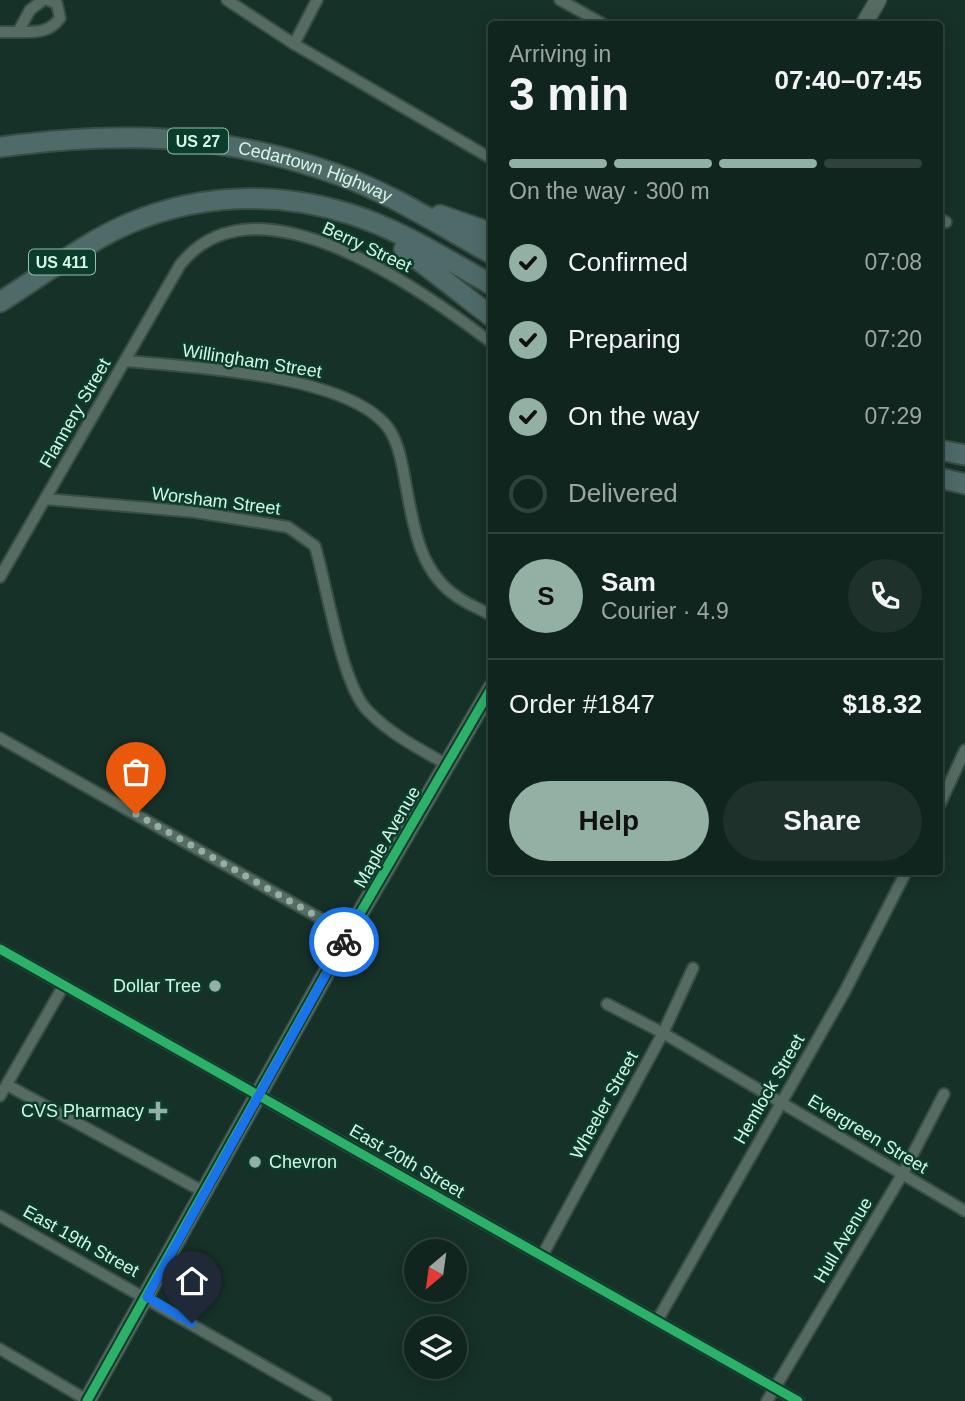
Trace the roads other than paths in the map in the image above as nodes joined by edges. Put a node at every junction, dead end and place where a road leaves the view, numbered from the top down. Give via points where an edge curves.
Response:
1 (45, 0) edge
2 (227, 0) edge
3 (317, 0) edge
4 (560, 0) edge
5 (878, 0) edge
6 (598, 21) edge
7 (866, 21) edge
8 (0, 32) edge
9 (18, 32) junction
10 (294, 44) junction
11 (0, 148) edge
12 (488, 157) edge
13 (388, 197) junction
14 (351, 214) junction
15 (126, 226) junction
16 (488, 232) edge
17 (488, 252) edge
18 (180, 265) joint
19 (488, 283) edge
20 (0, 302) edge
21 (0, 314) edge
22 (488, 314) edge
23 (488, 340) edge
24 (125, 361) junction
25 (943, 451) edge
26 (965, 455) edge
27 (943, 479) edge
28 (965, 484) edge
29 (45, 499) junction
30 (0, 577) edge
31 (488, 614) edge
32 (488, 694) edge
33 (0, 738) edge
34 (965, 750) edge
35 (448, 765) junction
36 (943, 798) edge
37 (904, 875) edge
38 (348, 934) junction
39 (0, 948) edge
40 (694, 968) dead end
41 (64, 985) junction
42 (607, 1004) dead end
43 (663, 1033) junction
44 (7, 1084) junction
45 (944, 1094) dead end
46 (257, 1095) junction
47 (0, 1096) edge
48 (781, 1103) junction
49 (902, 1175) junction
50 (204, 1192) junction
51 (965, 1211) edge
52 (0, 1216) edge
53 (542, 1256) junction
54 (147, 1297) junction
55 (657, 1321) junction
56 (0, 1349) edge
57 (775, 1388) junction
58 (87, 1400) edge
59 (326, 1401) edge
60 (767, 1401) edge
61 (798, 1401) edge

1 - 9 street via 30,10
1 - 9 street via 57,4 60,18 53,27
2 - 10 street
3 - 10 street
4 - 6 street
5 - 7 main road
8 - 9 street
10 - 12 street
11 - 13 highway, Cedartown Highway / US 27 via 142,136 204,142 262,152 337,174
13 - 16 highway
13 - 17 highway, Cedartown Highway / US 27
14 - 15 highway, Cedartown Highway via 278,201 204,200
14 - 19 highway, Cedartown Highway
14 - 22 highway via 411,253
15 - 20 highway, US 411
15 - 21 highway
18 - 23 street, Berry Street via 190,253 226,234 254,229 292,234 331,245 394,275
18 - 24 street, Flannery Street
24 - 29 street, Flannery Street
24 - 31 street, Willingham Street via 316,386 357,404 389,429 401,455 425,563 457,597
25 - 26 highway
27 - 28 highway
29 - 30 street, Flannery Street
29 - 35 street, Worsham Street via 195,512 288,527 307,537 315,545 343,659 366,709 406,742
32 - 35 main road, Maple Avenue
33 - 38 street
34 - 36 street
35 - 38 main road, Maple Avenue
37 - 48 street, Hemlock Street
38 - 46 main road, Maple Avenue
39 - 41 street, East 20th Street
40 - 43 street, Wheeler Street
41 - 44 street
41 - 46 street, East 20th Street
42 - 43 street, Evergreen Street
43 - 48 street, Evergreen Street
43 - 53 street, Wheeler Street
44 - 47 street
44 - 50 street
45 - 49 street, Hull Avenue
46 - 50 main road, Maple Avenue
46 - 53 street, East 20th Street
48 - 49 street, Evergreen Street
48 - 55 street, Hemlock Street
49 - 51 street, Evergreen Street
49 - 57 street, Hull Avenue
50 - 54 main road, Maple Avenue
52 - 54 street, East 19th Street
53 - 55 street, East 20th Street
54 - 58 main road, Maple Avenue
54 - 59 street, East 19th Street
55 - 57 street, East 20th Street
56 - 58 street
57 - 60 street, Hull Avenue
57 - 61 street, East 20th Street

